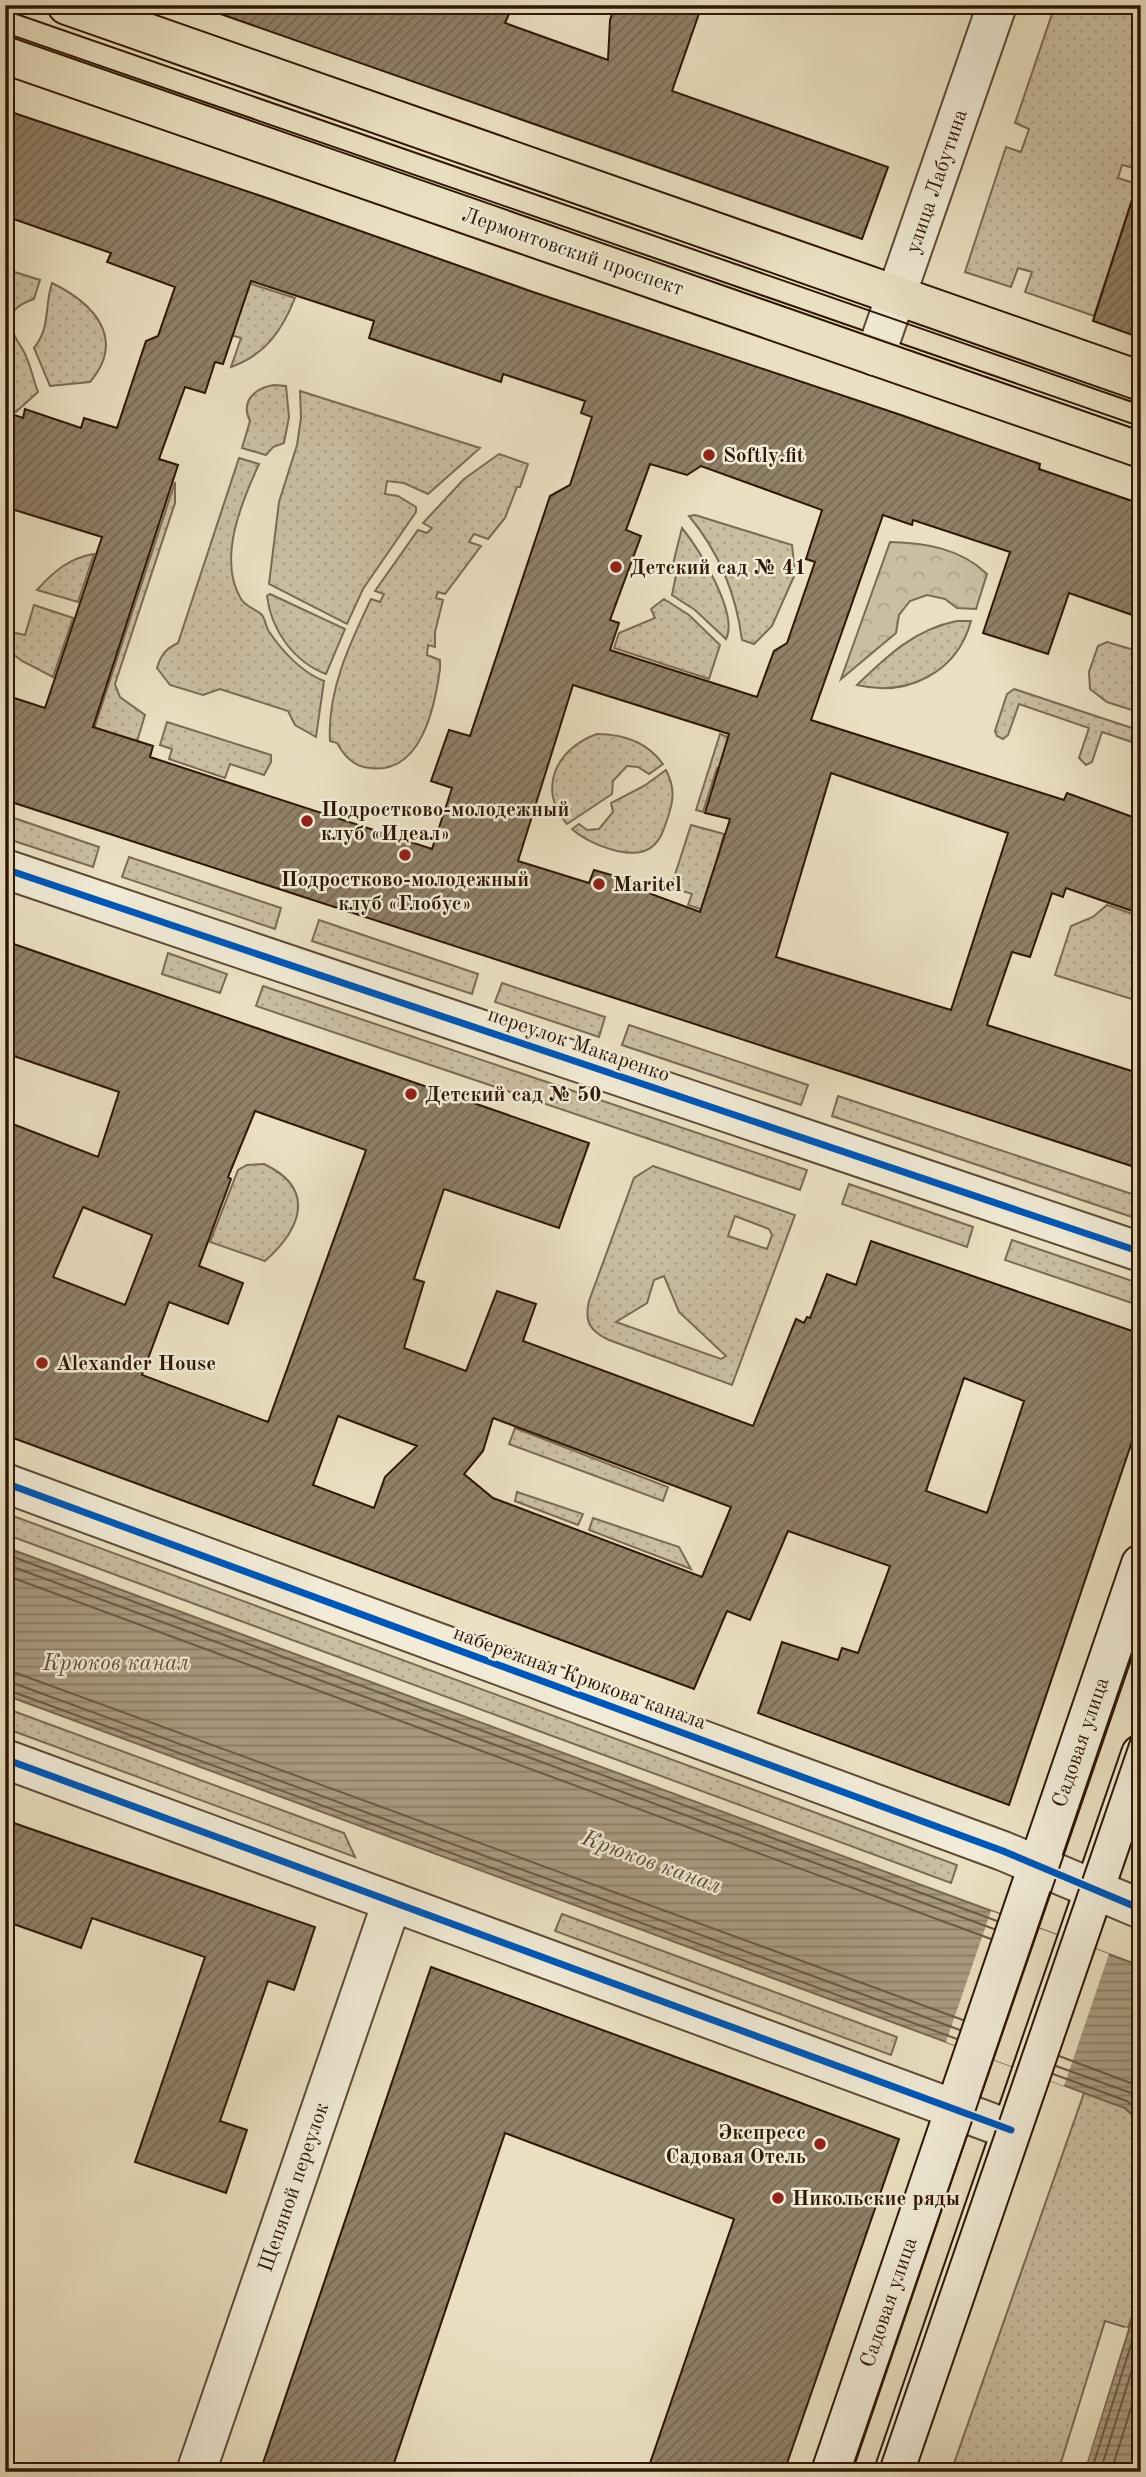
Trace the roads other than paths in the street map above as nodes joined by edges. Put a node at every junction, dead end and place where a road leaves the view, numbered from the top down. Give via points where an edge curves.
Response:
1 (67, 5) edge
2 (997, 5) edge
3 (5, 54) edge
4 (896, 296) junction
5 (875, 356) junction
6 (1141, 381) edge
7 (1141, 448) edge
8 (5, 869) edge
9 (1141, 1252) edge
10 (5, 1483) edge
11 (1141, 1564) edge
12 (1141, 1754) edge
13 (5, 1759) edge
14 (1037, 1866) junction
15 (1094, 1889) junction
16 (392, 1902) junction
17 (1141, 1909) edge
18 (954, 2109) junction
19 (1011, 2130) junction
20 (196, 2472) edge
21 (831, 2472) edge
22 (894, 2472) edge

1 - 4 main road
2 - 4 street, улица Лабутина
3 - 5 main road, Лермонтовский проспект
4 - 5 street, улица Лабутина
4 - 6 main road
5 - 7 main road, Лермонтовский проспект
8 - 9 street, переулок Макаренко
10 - 14 street, набережная Крюкова канала
11 - 14 street, Садовая улица
12 - 15 street
13 - 16 street
14 - 15 street, набережная Крюкова канала
14 - 18 street, Садовая улица
15 - 17 street, набережная Крюкова канала
15 - 19 street
16 - 18 street
16 - 20 street, Щепяной переулок
18 - 19 street
18 - 21 street, Садовая улица
19 - 22 street

